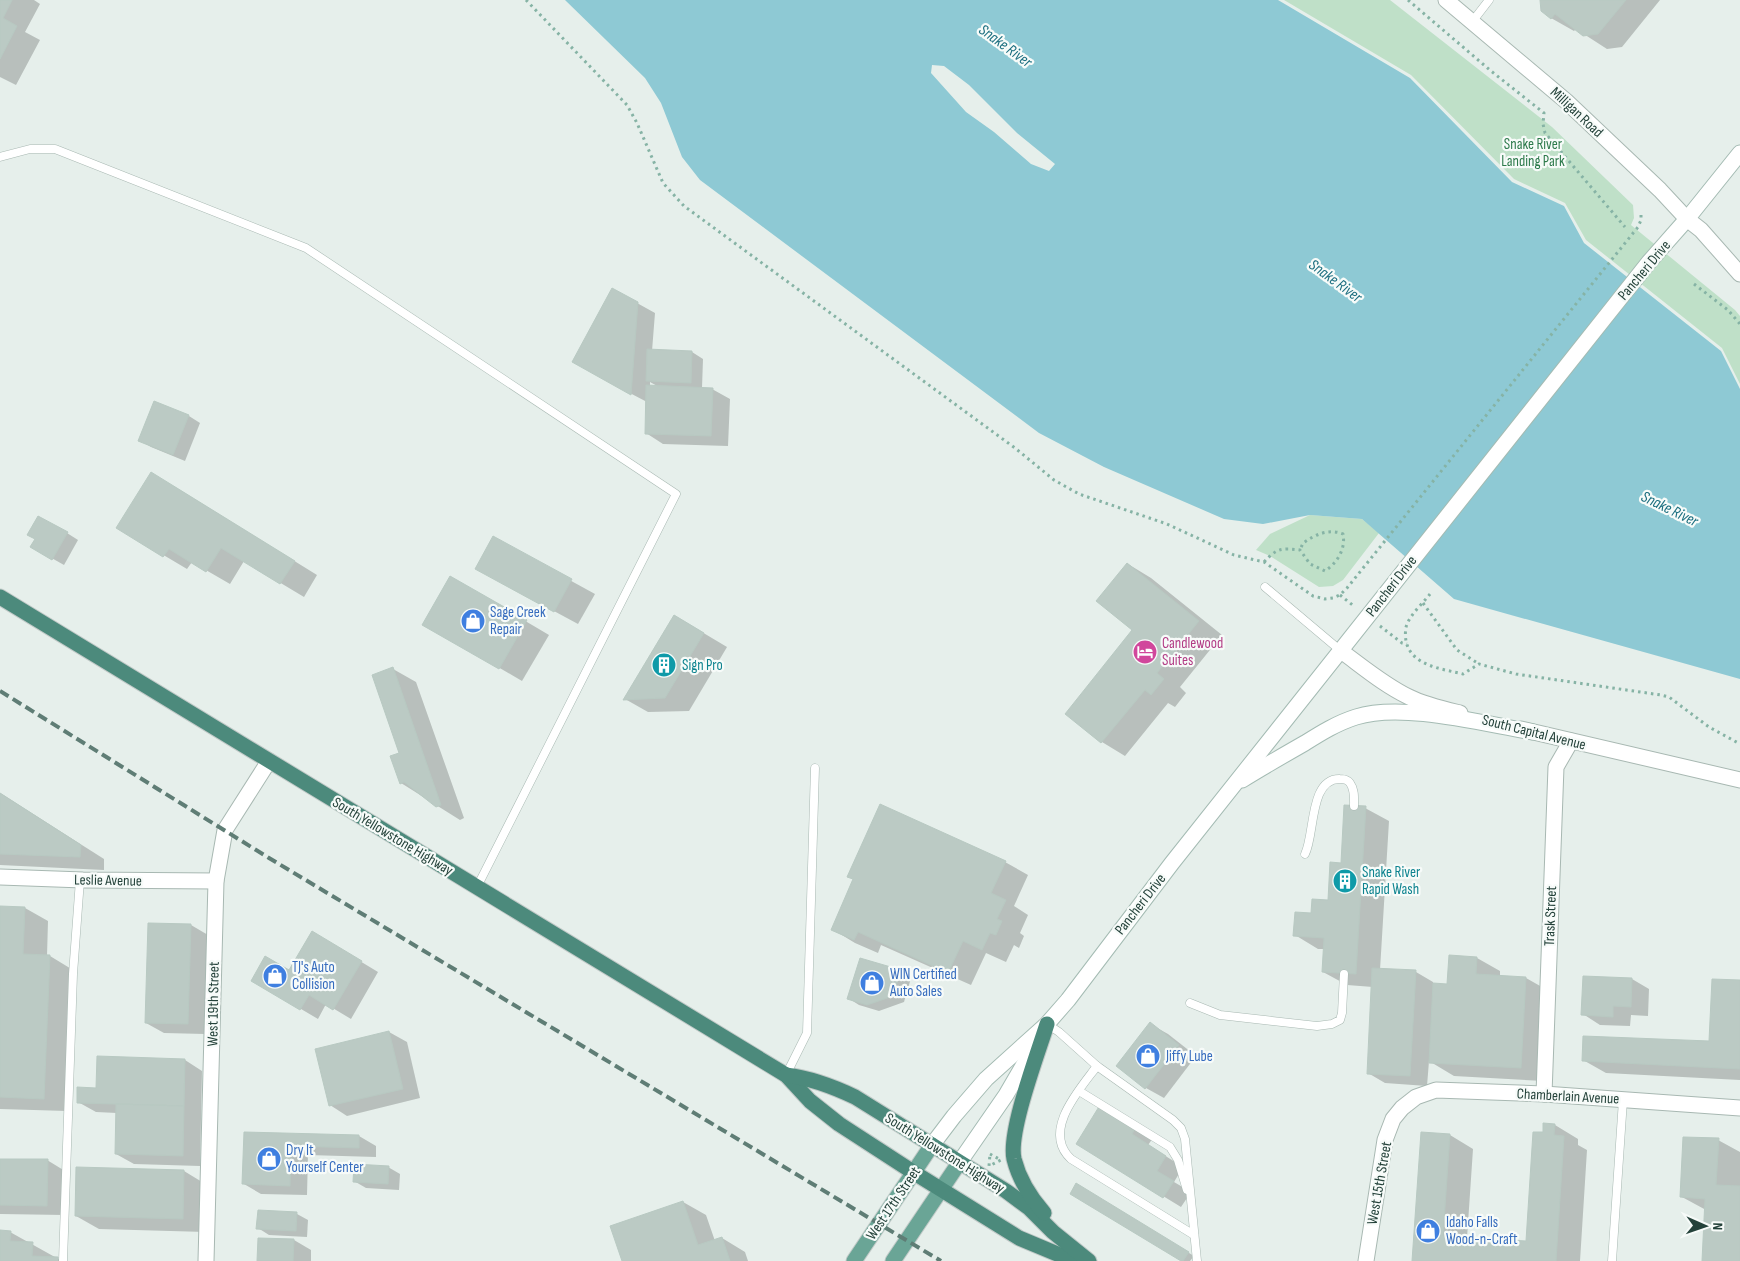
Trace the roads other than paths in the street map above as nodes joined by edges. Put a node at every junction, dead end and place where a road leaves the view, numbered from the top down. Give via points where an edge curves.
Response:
1 (1446, 0) edge
2 (1490, 0) edge
3 (1472, 22) junction
4 (1740, 153) edge
5 (0, 157) edge
6 (1688, 219) junction
7 (1740, 274) edge
8 (1265, 587) dead end
9 (0, 597) edge
10 (1341, 651) junction
11 (1533, 732) junction
12 (1571, 741) junction
13 (269, 761) junction
14 (815, 768) dead end
15 (1740, 780) edge
16 (1235, 784) junction
17 (1354, 806) dead end
18 (1305, 854) dead end
19 (0, 876) edge
20 (80, 880) junction
21 (216, 881) junction
22 (477, 887) junction
23 (1344, 974) dead end
24 (1190, 1003) dead end
25 (1047, 1024) junction
26 (1097, 1066) junction
27 (786, 1075) junction
28 (1079, 1091) junction
29 (1544, 1094) junction
30 (1623, 1100) junction
31 (1402, 1108) joint
32 (1740, 1108) edge
33 (932, 1145) junction
34 (959, 1163) junction
35 (913, 1172) junction
36 (940, 1190) junction
37 (1191, 1203) junction
38 (1194, 1235) junction
39 (63, 1261) edge
40 (206, 1261) edge
41 (854, 1261) edge
42 (893, 1261) edge
43 (1074, 1261) edge
44 (1089, 1261) edge
45 (1197, 1261) edge
46 (1366, 1261) edge
47 (1612, 1261) edge

1 - 3 street, Milligan Road
2 - 3 lane
3 - 6 street, Milligan Road via 1566,100
4 - 6 street, Pancheri Drive
5 - 22 lane via 30,149 55,149 306,248 676,494
6 - 7 street, Milligan Road
6 - 10 street, Pancheri Drive via 1649,262
8 - 10 lane
9 - 13 highway, South Yellowstone Highway
10 - 11 street, South Capital Avenue via 1408,697
10 - 16 street, Pancheri Drive
11 - 12 street, South Capital Avenue
11 - 16 street via 1401,712 1357,716 1333,726
12 - 15 street, South Capital Avenue
12 - 29 street, Trask Street via 1556,767
13 - 21 street, West 19th Street via 225,830
13 - 22 highway, South Yellowstone Highway
14 - 27 lane via 807,1033
16 - 25 street, Pancheri Drive
17 - 18 lane via 1354,793 1349,782 1335,779 1327,783 1317,796
19 - 20 street, Leslie Avenue
20 - 21 street, Leslie Avenue
20 - 39 lane via 73,974
21 - 40 street, West 19th Street
22 - 27 highway, South Yellowstone Highway
23 - 24 lane via 1342,1013 1340,1020 1332,1024 1317,1026 1220,1015
25 - 26 lane
25 - 33 street, Pancheri Drive via 986,1079
25 - 34 street, Pancheri Drive via 1006,1095
25 - 44 highway via 1015,1133 1014,1157 1022,1181 1037,1205
26 - 28 lane
26 - 37 lane via 1181,1128
27 - 33 highway, South Yellowstone Highway via 829,1085 855,1097
27 - 35 highway, South Yellowstone Highway via 839,1124
28 - 37 lane via 1170,1147 1178,1160
28 - 38 lane via 1062,1118 1060,1133 1064,1153
29 - 30 street, Chamberlain Avenue
29 - 31 street, Chamberlain Avenue via 1436,1090 1416,1097
30 - 32 street, Chamberlain Avenue
30 - 47 lane
31 - 46 street, West 15th Street via 1393,1120 1386,1140
33 - 34 highway, South Yellowstone Highway
33 - 35 main road, West 17th Street
34 - 36 main road, Pancheri Drive
34 - 44 highway, South Yellowstone Highway via 1029,1208
35 - 36 highway, South Yellowstone Highway
35 - 41 main road, West 17th Street
36 - 42 main road
36 - 43 highway, South Yellowstone Highway via 1019,1238
37 - 38 lane
38 - 45 lane

